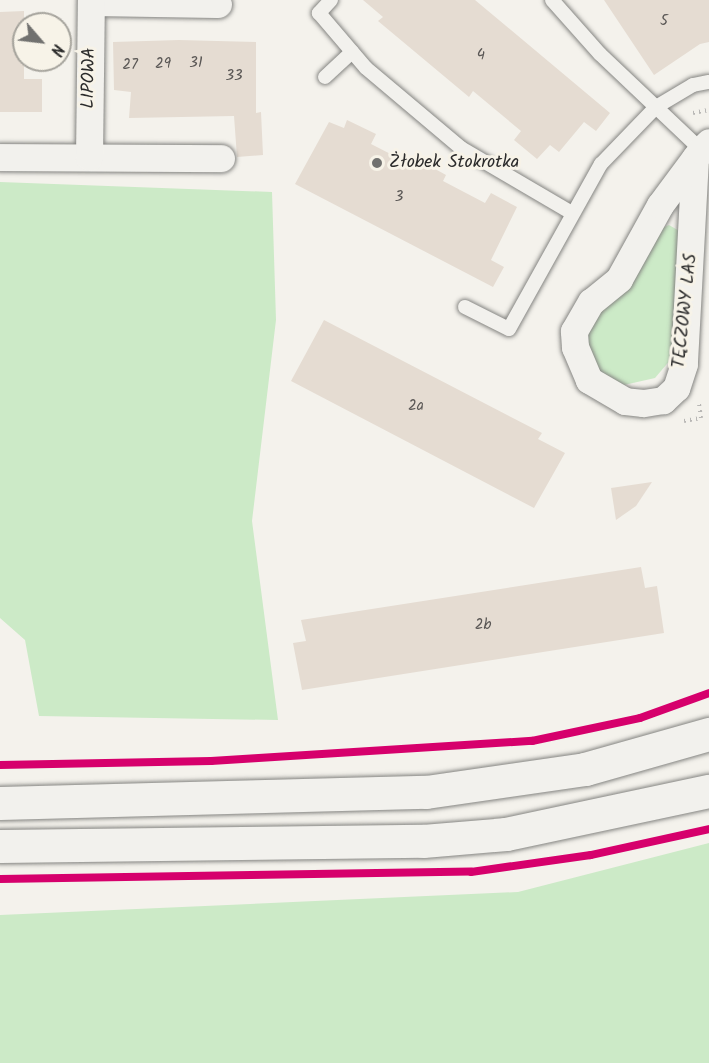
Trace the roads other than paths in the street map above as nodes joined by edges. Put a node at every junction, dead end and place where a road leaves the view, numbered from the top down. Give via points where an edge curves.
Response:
1 (331, 0) edge
2 (552, 0) edge
3 (91, 1) edge
4 (218, 4) dead end
5 (352, 52) junction
6 (325, 77) dead end
7 (709, 82) edge
8 (656, 107) junction
9 (702, 150) edge
10 (0, 157) edge
11 (89, 157) junction
12 (220, 158) dead end
13 (572, 213) junction
14 (701, 222) edge
15 (465, 307) dead end
16 (709, 734) edge
17 (709, 791) edge
18 (0, 803) edge
19 (0, 846) edge

1 - 5 lane via 319,13
2 - 8 lane via 600,54
3 - 4 street
3 - 11 street, LIPOWA
5 - 6 lane
5 - 13 lane via 461,147
7 - 8 lane via 693,85
8 - 9 lane
8 - 13 lane via 601,164
9 - 14 street, TĘCZOWY LAS
9 - 14 street, TĘCZOWY LAS via 660,206 619,279 591,302 574,331 574,347 589,380 625,401 643,404 663,400 676,388 684,364
10 - 11 street
11 - 12 street
13 - 15 lane via 509,329
16 - 18 main road via 585,769 426,792
17 - 19 main road via 506,834 423,841

